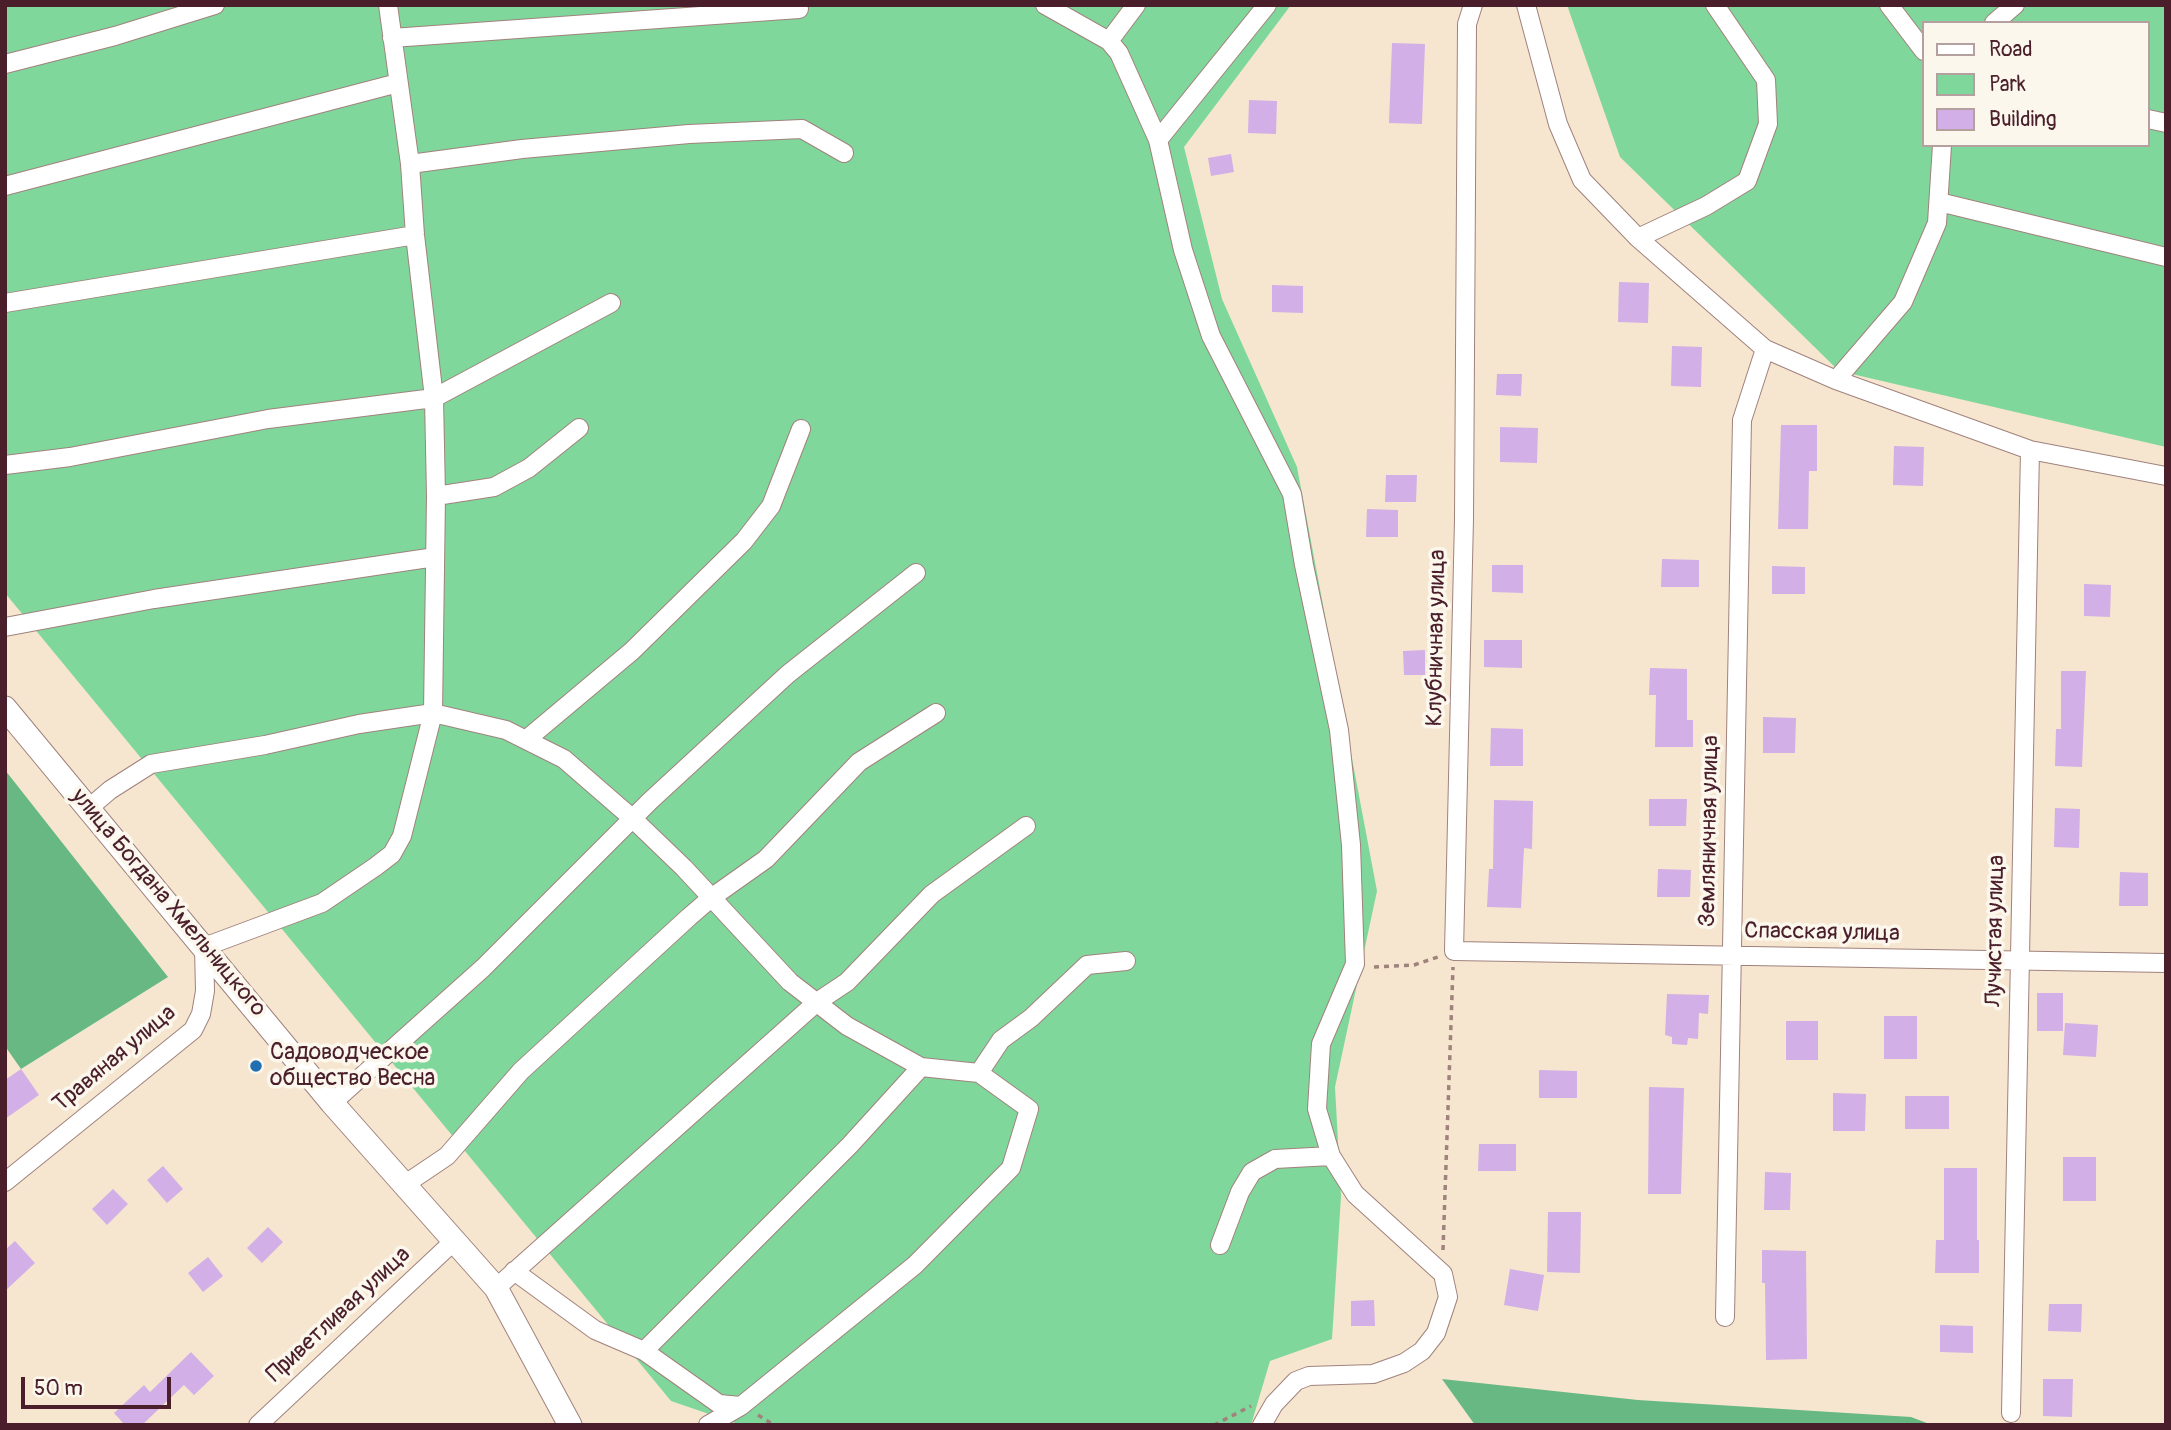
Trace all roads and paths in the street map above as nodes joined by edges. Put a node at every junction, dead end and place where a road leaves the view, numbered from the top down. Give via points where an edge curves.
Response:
1 (215, 5) edge
2 (388, 5) edge
3 (1045, 5) edge
4 (1136, 5) edge
5 (1267, 5) edge
6 (1473, 5) edge
7 (1526, 5) edge
8 (1715, 5) edge
9 (1889, 5) edge
10 (2015, 5) edge
11 (799, 9) dead end
12 (1996, 21) edge
13 (392, 38) junction
14 (1109, 41) junction
15 (1923, 50) edge
16 (5, 64) edge
17 (398, 83) junction
18 (1158, 141) junction
19 (1942, 147) edge
20 (844, 153) dead end
21 (410, 164) junction
22 (5, 186) edge
23 (1939, 202) junction
24 (415, 235) junction
25 (1639, 238) junction
26 (2166, 257) edge
27 (5, 303) edge
28 (611, 303) dead end
29 (1765, 349) junction
30 (1836, 380) junction
31 (434, 398) junction
32 (579, 428) dead end
33 (802, 429) dead end
34 (2030, 450) junction
35 (5, 465) edge
36 (2166, 476) edge
37 (436, 496) junction
38 (435, 557) junction
39 (916, 573) dead end
40 (5, 627) edge
41 (5, 708) edge
42 (433, 713) junction
43 (936, 713) dead end
44 (527, 739) junction
45 (89, 808) junction
46 (632, 818) junction
47 (1026, 827) dead end
48 (711, 898) junction
49 (204, 947) junction
50 (1454, 951) junction
51 (1733, 956) junction
52 (1126, 961) dead end
53 (2020, 961) junction
54 (2166, 963) edge
55 (1354, 964) junction
56 (817, 1002) junction
57 (921, 1067) junction
58 (979, 1073) junction
59 (332, 1102) junction
60 (1331, 1156) junction
61 (5, 1182) edge
62 (404, 1185) junction
63 (454, 1241) junction
64 (1220, 1245) dead end
65 (514, 1271) junction
66 (1443, 1273) junction
67 (496, 1288) junction
68 (1725, 1317) dead end
69 (644, 1352) junction
70 (1274, 1404) junction
71 (741, 1406) junction
72 (2011, 1413) dead end
73 (258, 1425) edge
74 (570, 1425) edge
75 (708, 1425) edge
76 (1214, 1425) edge
77 (1262, 1425) edge

1 - 16 street
2 - 13 street
3 - 14 street
4 - 14 street
5 - 18 street
6 - 50 street, Клубничная улица via 1467,24 1464,519
7 - 25 street via 1558,124 1583,180
8 - 25 street via 1766,80 1768,124 1747,181
9 - 15 street
10 - 12 street
11 - 13 street
13 - 17 street
14 - 18 street
17 - 21 street
17 - 22 street
18 - 55 street via 1183,250 1211,336 1292,494 1339,730 1351,845
19 - 23 street
20 - 21 street via 802,129 689,134
21 - 24 street
23 - 26 street
23 - 30 street via 1937,223 1903,302
24 - 27 street
24 - 31 street
25 - 29 street
28 - 31 street
29 - 30 street
29 - 51 street, Земляничная улица via 1742,420
30 - 34 street
31 - 35 street via 268,419
31 - 37 street
32 - 37 street via 529,468 494,487
33 - 44 street via 772,506 744,541 632,651
34 - 36 street
34 - 53 street, Лучистая улица
37 - 38 street
38 - 40 street via 154,599
38 - 42 street
39 - 46 street via 788,674
41 - 45 street, улица Богдана Хмельницкого
42 - 44 street
42 - 45 street via 151,764
42 - 49 street via 402,835 392,854 322,903
43 - 48 street via 859,762 766,859
44 - 46 street via 564,759
45 - 49 street, улица Богдана Хмельницкого
46 - 48 street
46 - 59 street via 483,968
47 - 56 street via 932,894 847,982
48 - 56 street via 790,982
48 - 62 street via 521,1071 447,1156
49 - 59 street, улица Богдана Хмельницкого
49 - 61 street, Травяная улица via 205,991 192,1030
50 - 51 street, Спасская улица
50 - 55 path via 1413,965
50 - 66 path
51 - 53 street, Спасская улица
51 - 68 street, Земляничная улица
52 - 58 street via 1087,965 1001,1040
53 - 54 street, Спасская улица
53 - 72 street, Лучистая улица
55 - 60 street via 1321,1044 1317,1109
56 - 57 street via 847,1026
56 - 65 street
57 - 58 street
57 - 69 street
58 - 71 street via 1029,1109 1011,1168 915,1265
59 - 62 street, улица Богдана Хмельницкого
60 - 64 street via 1275,1159 1252,1172
60 - 66 street via 1355,1194
62 - 63 street, улица Богдана Хмельницкого
63 - 67 street, улица Богдана Хмельницкого
63 - 73 street, Приветливая улица
65 - 67 street
65 - 69 street via 595,1330
66 - 70 street via 1448,1297 1444,1314 1422,1352 1373,1374 1309,1376 1288,1387
67 - 74 street, улица Богдана Хмельницкого
69 - 71 street via 719,1404
70 - 76 path via 1248,1406
70 - 77 street
71 - 75 street

